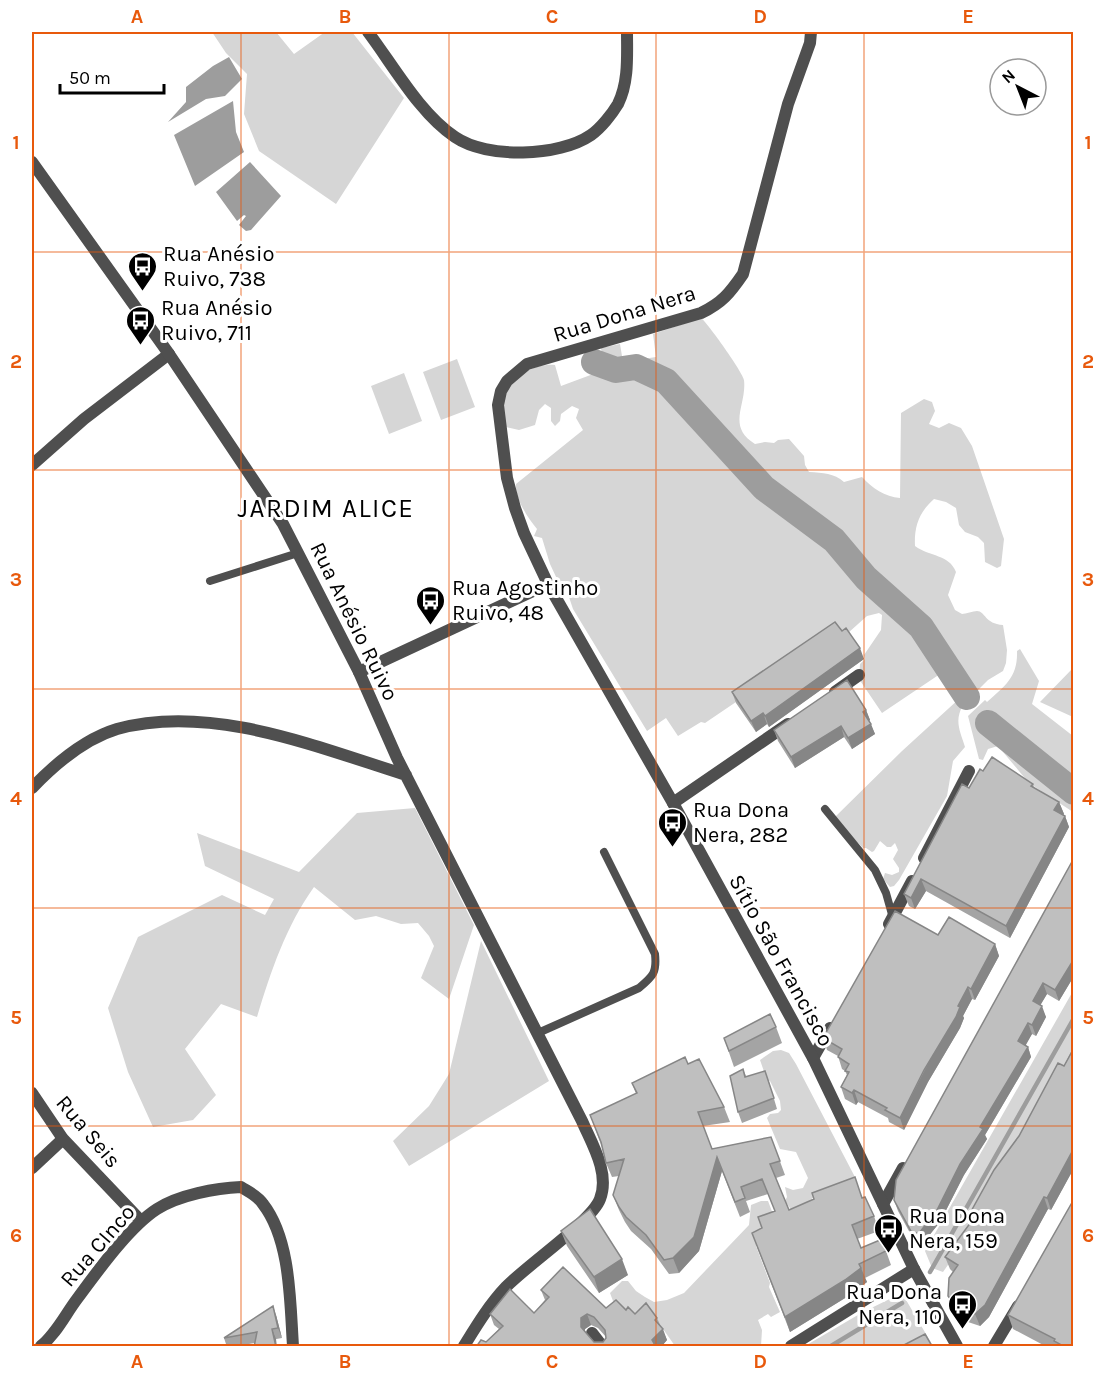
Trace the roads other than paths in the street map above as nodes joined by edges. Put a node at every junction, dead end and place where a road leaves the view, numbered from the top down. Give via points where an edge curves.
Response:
1 (368, 32) edge
2 (627, 32) edge
3 (811, 32) edge
4 (32, 162) edge
5 (169, 354) junction
6 (32, 465) edge
7 (298, 553) junction
8 (210, 581) dead end
9 (548, 584) junction
10 (359, 672) junction
11 (859, 675) dead end
12 (820, 702) edge
13 (800, 715) edge
14 (969, 771) dead end
15 (406, 775) junction
16 (32, 788) edge
17 (673, 802) junction
18 (825, 809) dead end
19 (604, 852) dead end
20 (893, 918) junction
21 (881, 938) edge
22 (836, 1018) edge
23 (538, 1033) junction
24 (813, 1058) junction
25 (34, 1102) edge
26 (63, 1139) junction
27 (906, 1162) edge
28 (32, 1168) edge
29 (883, 1204) junction
30 (141, 1221) junction
31 (914, 1269) junction
32 (1022, 1298) edge
33 (592, 1333) dead end
34 (46, 1344) edge
35 (293, 1347) edge
36 (464, 1347) edge
37 (602, 1347) edge
38 (791, 1347) edge
39 (957, 1347) edge
40 (994, 1347) edge

1 - 2 street via 442,127 456,138 482,148 515,153 572,144 592,134 607,118 618,103 624,84
3 - 9 street, Rua Dona Nera via 743,274 729,294 701,313 527,364 501,391 498,405 509,488 524,533
4 - 5 street, Rua Anésio Ruivo
5 - 6 street via 84,419
5 - 7 street, Rua Anésio Ruivo via 283,524
7 - 8 lane
7 - 10 street, Rua Anésio Ruivo
9 - 10 street
9 - 17 street, Sítio São Francisco
10 - 15 street, Rua Anésio Ruivo
11 - 12 street
13 - 17 street
14 - 20 street
15 - 16 street via 272,734 188,721 146,723 115,730 81,746
15 - 23 street, Rua Anésio Ruivo
17 - 24 street, Sítio São Francisco
18 - 20 lane via 875,870
19 - 23 lane via 654,954 656,968 639,988
20 - 21 street
22 - 24 street
23 - 36 street, Rua Anésio Ruivo via 599,1161 601,1197 594,1211 506,1287
24 - 29 street, Sítio São Francisco
25 - 26 street, Rua Seis
26 - 28 street
26 - 30 street, Rua Seis
27 - 29 street
29 - 31 street, Sítio São Francisco
30 - 34 street, Rua CInco via 76,1300
30 - 35 street, Rua CInco via 174,1201 227,1188 241,1187 262,1202 287,1265
31 - 38 street
31 - 39 street
32 - 40 street
33 - 37 street

